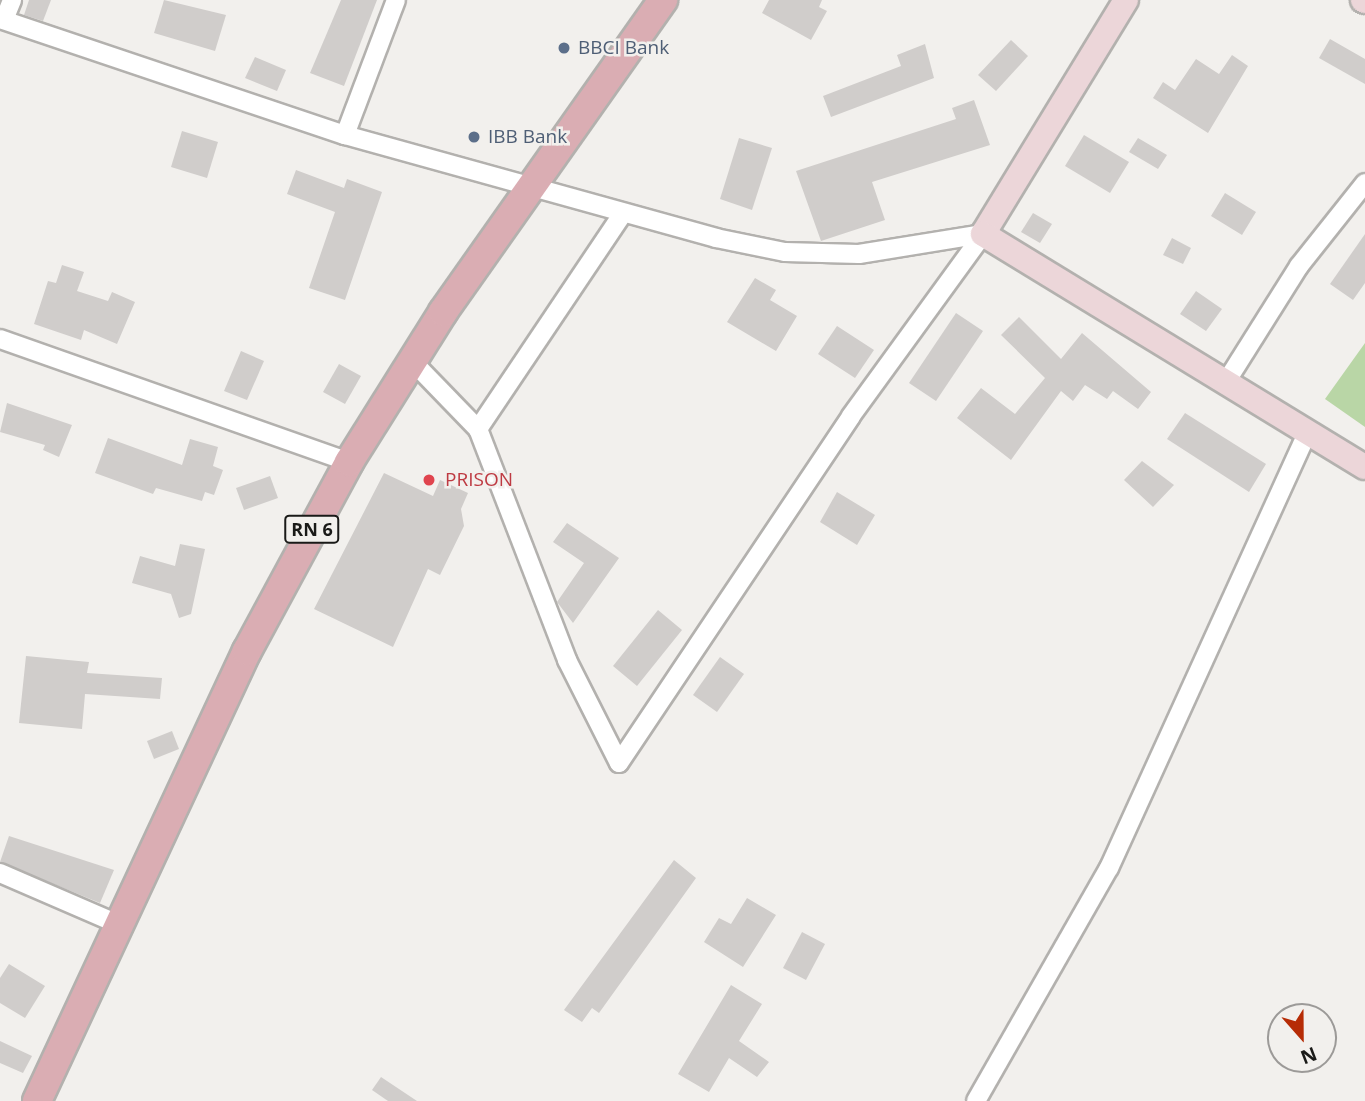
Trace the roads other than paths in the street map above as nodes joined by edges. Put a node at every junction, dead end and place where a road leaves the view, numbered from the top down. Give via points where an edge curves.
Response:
1 (12, 0) edge
2 (396, 0) edge
3 (663, 0) edge
4 (1126, 0) edge
5 (2, 19) edge
6 (345, 135) junction
7 (1365, 183) edge
8 (531, 187) junction
9 (622, 215) junction
10 (983, 234) junction
11 (0, 339) edge
12 (412, 361) junction
13 (1226, 382) junction
14 (478, 429) junction
15 (1307, 433) junction
16 (349, 462) junction
17 (1365, 467) edge
18 (0, 873) edge
19 (120, 925) junction
20 (37, 1101) edge
21 (975, 1101) edge

1 - 5 street
2 - 6 street
3 - 8 main road, RN 6
4 - 10 street
5 - 6 street
6 - 8 street
7 - 13 street via 1298,266
8 - 9 street
8 - 12 main road, RN 6
9 - 10 street via 785,253 859,254
9 - 14 street
10 - 13 street
10 - 14 street via 857,407 619,763 562,648
11 - 16 street
12 - 14 street
12 - 16 main road, RN 6
13 - 15 street
15 - 17 street
15 - 21 street via 1109,867
16 - 19 main road, RN 6 via 247,651
18 - 19 street
19 - 20 main road, RN 6

